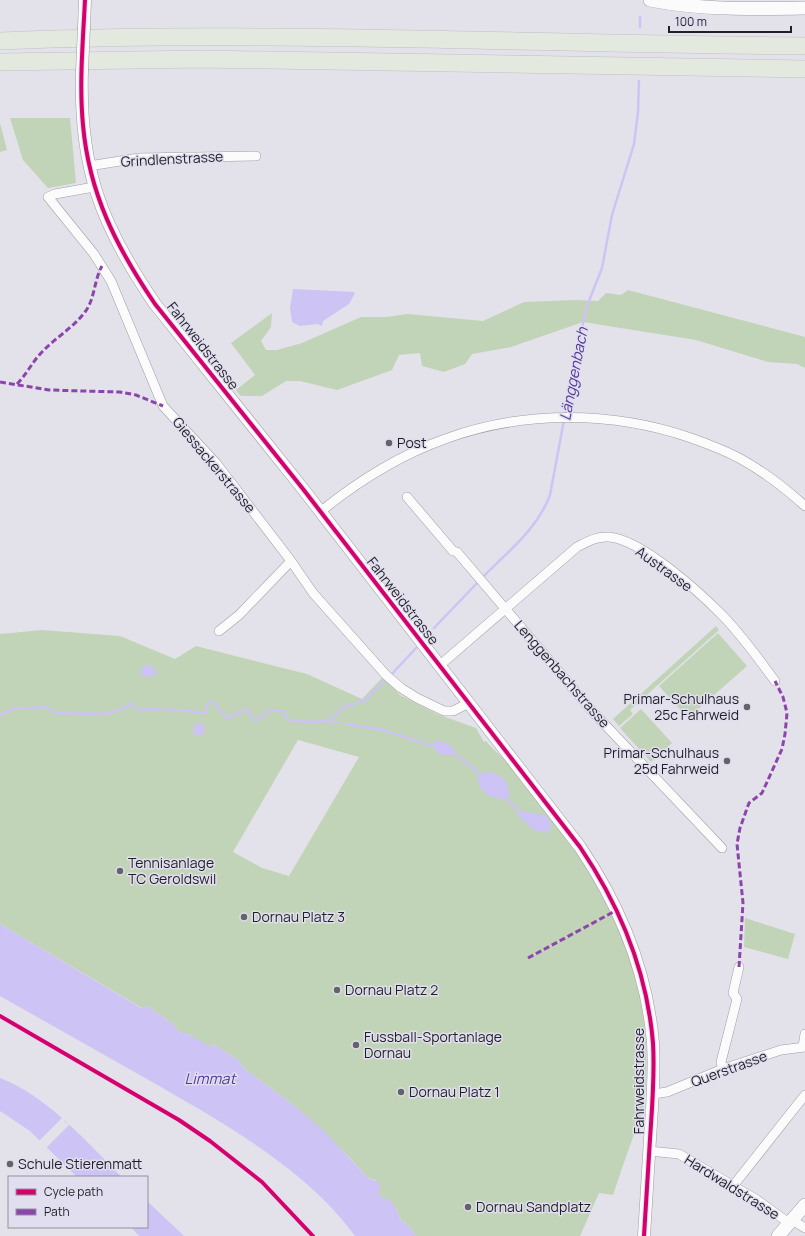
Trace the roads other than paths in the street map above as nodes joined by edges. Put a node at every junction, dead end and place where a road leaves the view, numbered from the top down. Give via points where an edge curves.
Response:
1 (85, 0) edge
2 (650, 0) edge
3 (805, 8) edge
4 (0, 41) edge
5 (805, 46) edge
6 (0, 62) edge
7 (805, 69) edge
8 (256, 156) dead end
9 (89, 166) junction
10 (94, 187) junction
11 (407, 497) dead end
12 (805, 506) edge
13 (320, 512) junction
14 (291, 561) junction
15 (505, 609) junction
16 (220, 631) dead end
17 (439, 666) junction
18 (775, 681) dead end
19 (468, 703) junction
20 (722, 848) dead end
21 (739, 967) dead end
22 (805, 1034) edge
23 (804, 1046) edge
24 (723, 1069) junction
25 (653, 1094) junction
26 (805, 1095) edge
27 (649, 1151) junction
28 (733, 1186) junction
29 (805, 1205) edge
30 (790, 1221) junction
31 (805, 1228) edge
32 (644, 1236) edge
33 (778, 1236) edge

1 - 9 street, Fahrweidstrasse, bridge via 82,125
2 - 3 main road via 724,8
4 - 5 highway via 268,37
6 - 7 highway via 181,58
8 - 9 street, Grindlenstrasse via 139,158
9 - 10 street, Fahrweidstrasse
10 - 13 street, Fahrweidstrasse via 117,243 155,304
10 - 14 street, Giessackerstrasse via 48,197 94,254 111,281 163,406 216,463
11 - 15 street, Lenggenbachstrasse
12 - 13 street via 766,474 713,446 662,428 620,420 572,417 501,424 445,439 376,473
13 - 17 street, Fahrweidstrasse
14 - 16 street
14 - 19 street, Giessackerstrasse via 313,593 388,677 417,698 444,711 453,711
15 - 17 street, Austrasse
15 - 18 street, Austrasse via 577,547 593,539 611,538 652,556 722,614
15 - 20 street, Lenggenbachstrasse via 594,712
17 - 19 street, Fahrweidstrasse
19 - 25 street, Fahrweidstrasse via 580,847 617,910 634,951 649,1008 653,1044
21 - 24 street via 733,993 737,999 721,1062
22 - 23 street
23 - 24 street, Querstrasse via 782,1050
24 - 25 street, Querstrasse via 667,1092
25 - 27 street, Fahrweidstrasse
26 - 28 street
27 - 28 street, Hardwaldstrasse via 679,1154
27 - 32 street, Fahrweidstrasse
28 - 30 street, Hardwaldstrasse
29 - 30 main road
30 - 31 street, Hardwaldstrasse
30 - 33 main road

